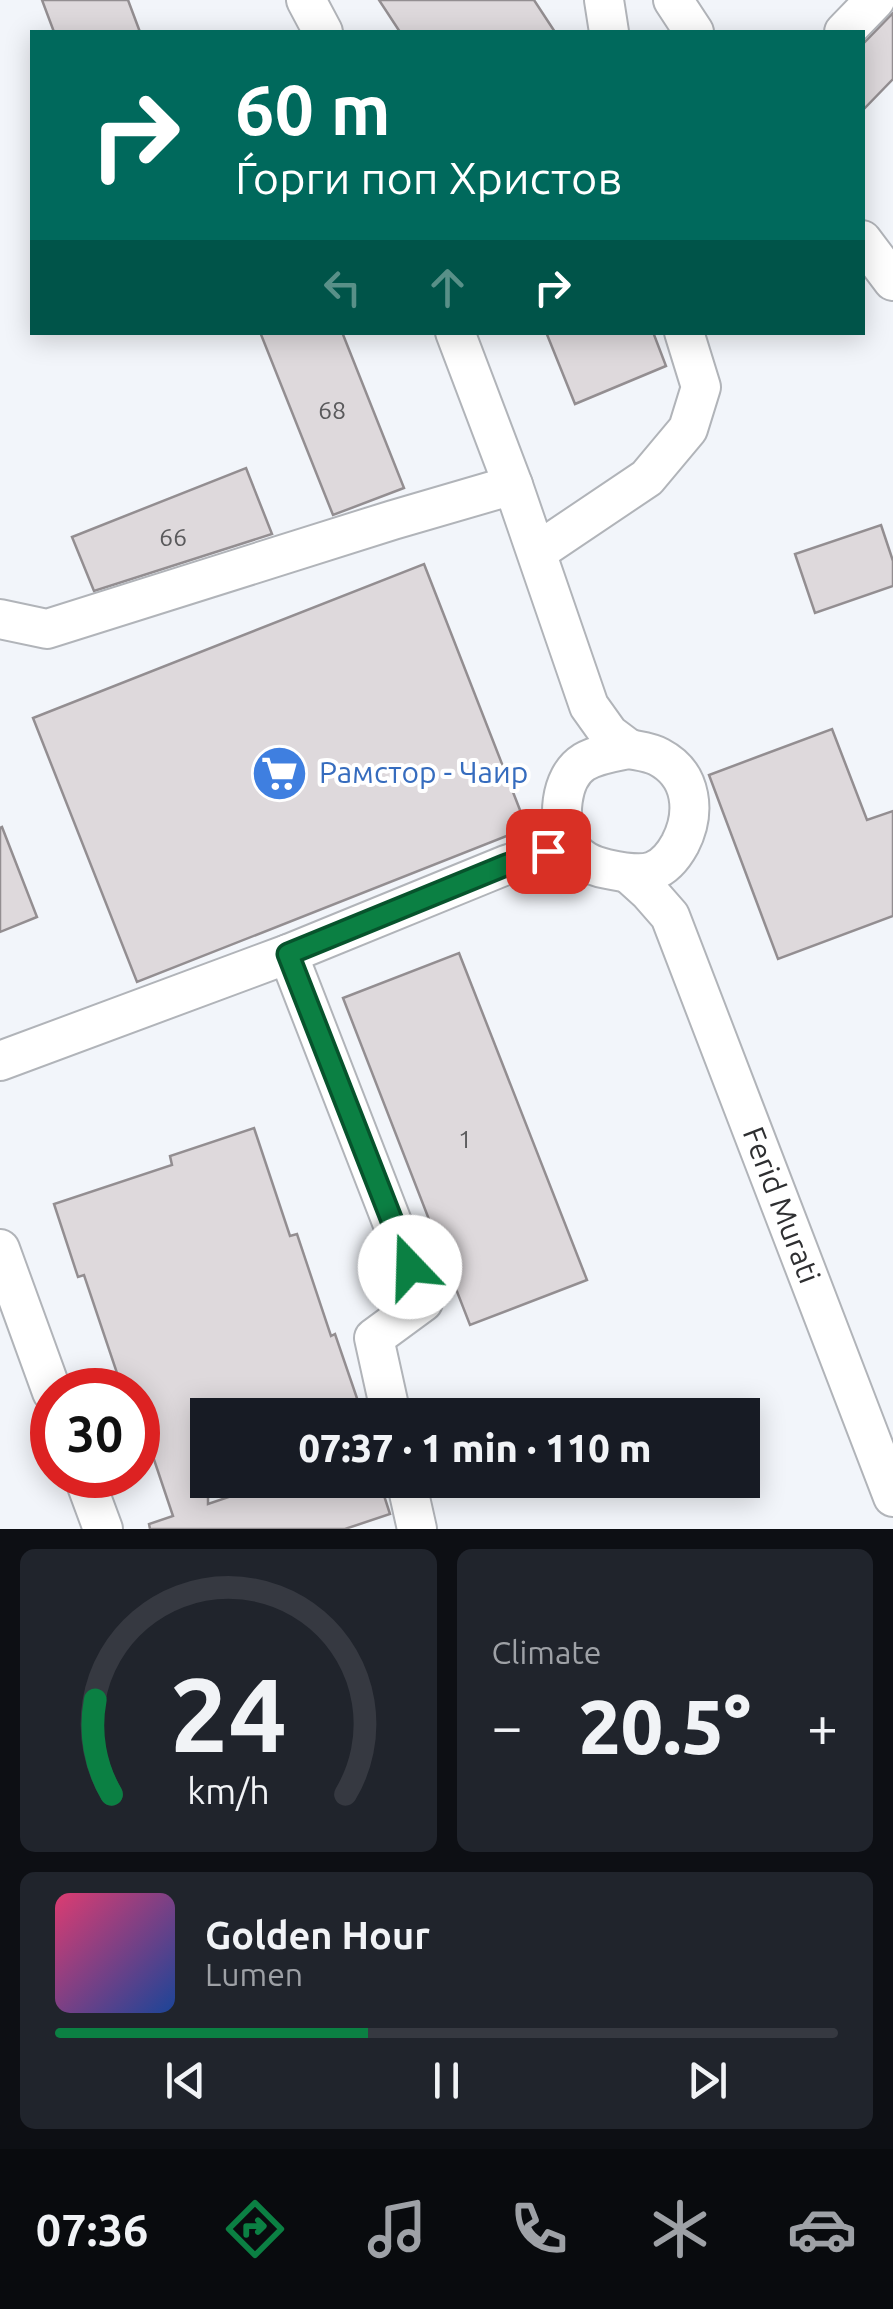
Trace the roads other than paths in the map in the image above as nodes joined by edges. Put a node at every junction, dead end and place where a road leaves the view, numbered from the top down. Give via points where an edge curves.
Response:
1 (306, 0) edge
2 (604, 0) edge
3 (673, 0) edge
4 (875, 0) edge
5 (322, 30) edge
6 (609, 30) edge
7 (693, 30) edge
8 (846, 30) edge
9 (865, 244) edge
10 (893, 281) edge
11 (456, 335) edge
12 (685, 335) edge
13 (513, 485) junction
14 (537, 552) junction
15 (0, 619) edge
16 (589, 706) junction
17 (629, 749) junction
18 (582, 763) junction
19 (560, 816) junction
20 (573, 851) junction
21 (673, 857) junction
22 (506, 865) junction
23 (628, 873) junction
24 (670, 916) junction
25 (288, 954) junction
26 (0, 1061) edge
27 (0, 1249) edge
28 (43, 1368) edge
29 (387, 1398) edge
30 (892, 1489) edge
31 (92, 1498) edge
32 (410, 1498) edge
33 (103, 1529) edge
34 (417, 1529) edge

1 - 5 street
2 - 6 street
3 - 7 street
4 - 8 street
9 - 10 street
11 - 13 street
12 - 14 street via 700,387 688,429 647,478
13 - 14 street
13 - 15 street via 47,628
14 - 16 street
16 - 17 street
16 - 18 street via 590,744
17 - 18 street
17 - 21 street via 657,756 686,786 691,809
18 - 19 street via 569,778
19 - 20 street
19 - 22 street
20 - 22 street via 548,851
20 - 23 street via 592,866
21 - 23 street via 653,871
21 - 24 street, Ferid Murati
22 - 25 street
23 - 24 street, Ferid Murati
24 - 30 street, Ferid Murati
25 - 26 street
25 - 29 street via 423,1302 374,1338
27 - 28 street
31 - 33 street
32 - 34 street

